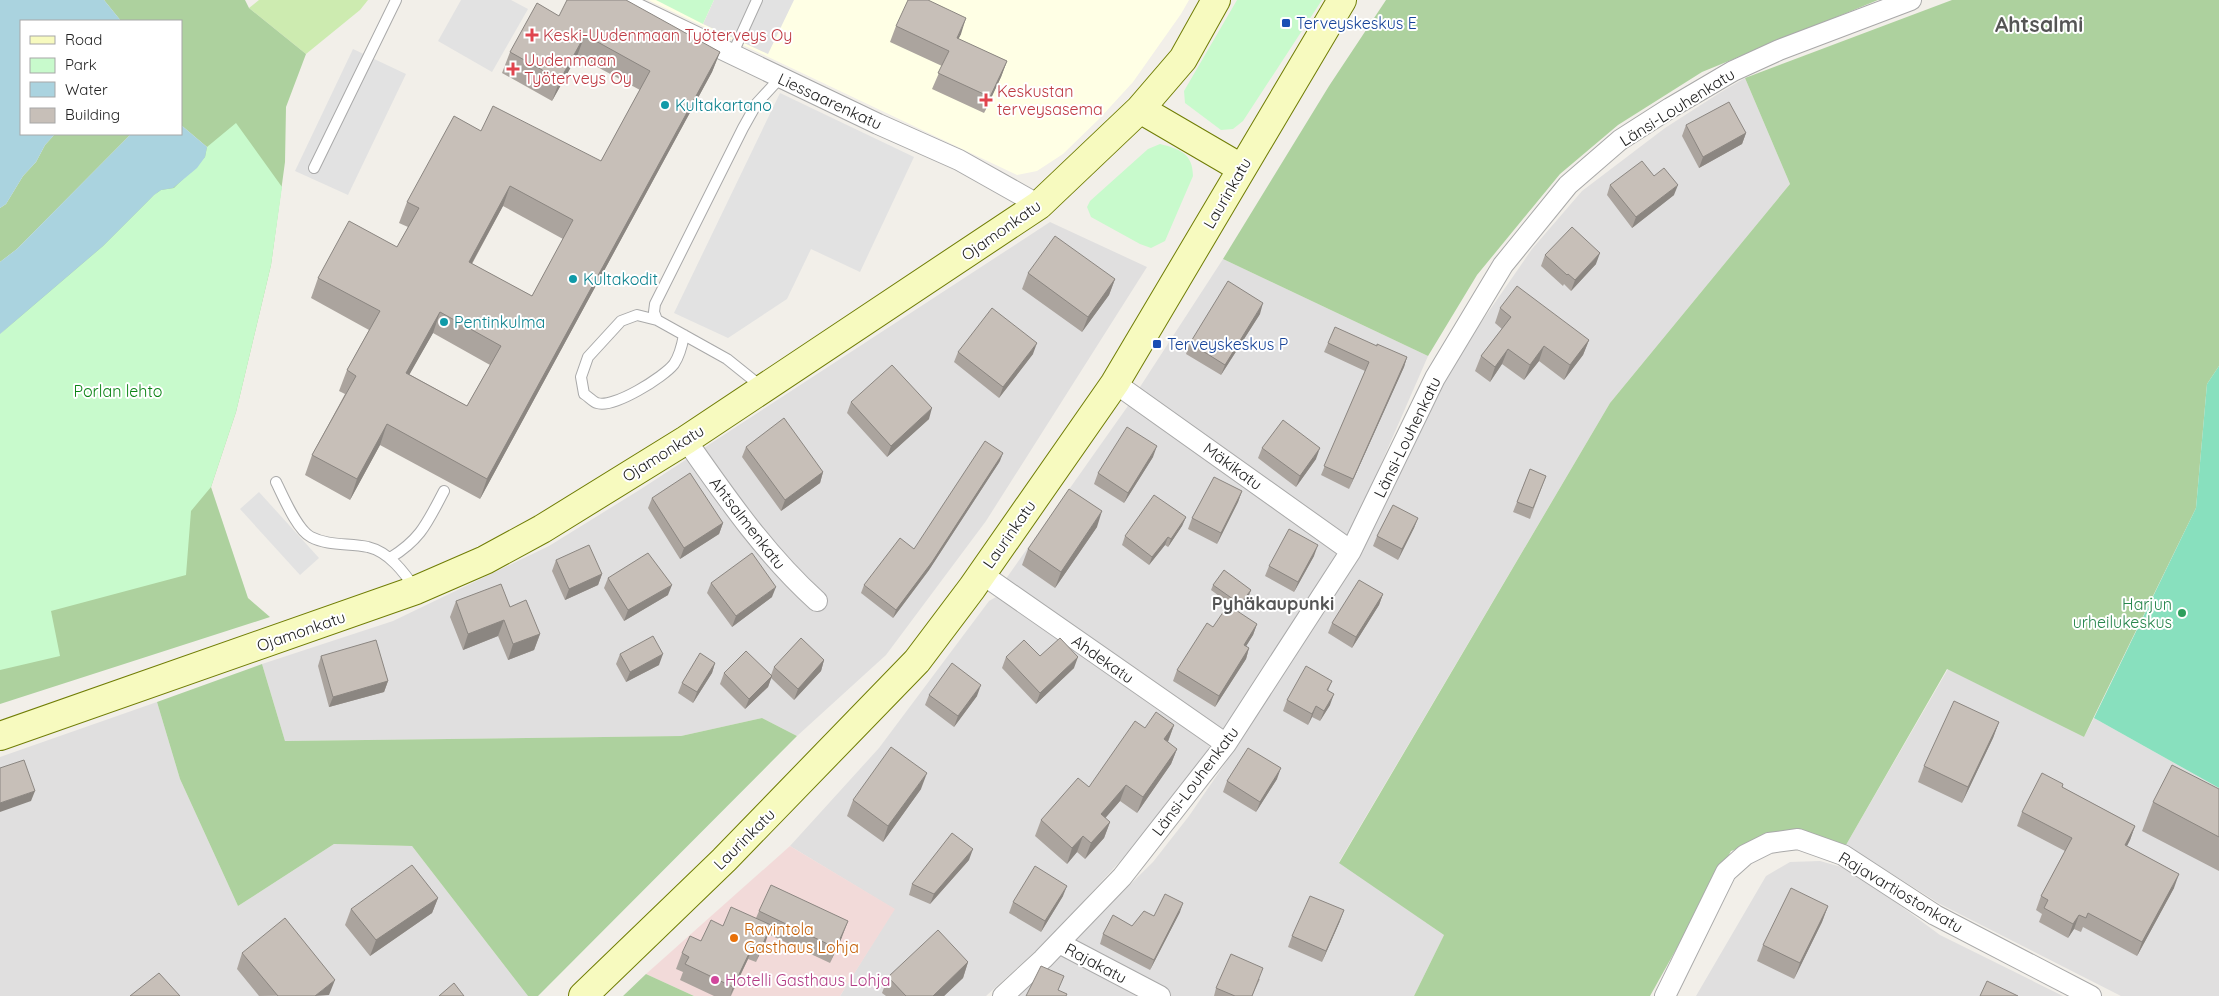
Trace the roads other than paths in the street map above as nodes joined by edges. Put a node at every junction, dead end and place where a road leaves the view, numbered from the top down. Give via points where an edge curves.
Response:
1 (396, 0) edge
2 (619, 0) edge
3 (757, 0) edge
4 (1342, 0) edge
5 (1911, 0) edge
6 (1212, 1) edge
7 (732, 55) junction
8 (780, 78) junction
9 (1140, 109) junction
10 (314, 168) dead end
11 (1241, 168) junction
12 (1039, 205) junction
13 (657, 320) junction
14 (684, 335) junction
15 (1115, 383) junction
16 (763, 388) junction
17 (686, 440) junction
18 (276, 482) dead end
19 (444, 491) dead end
20 (1351, 551) junction
21 (390, 558) junction
22 (982, 574) junction
23 (416, 590) junction
24 (817, 600) dead end
25 (0, 736) edge
26 (1226, 744) junction
27 (1059, 943) junction
28 (583, 996) edge
29 (1003, 996) edge
30 (1160, 996) edge
31 (1665, 996) edge
32 (2091, 996) edge

1 - 10 lane
2 - 7 street, Liessaarenkatu
3 - 7 lane
4 - 11 street, Laurinkatu
5 - 20 street, Länsi-Louhenkatu via 1733,71 1620,140 1568,185 1503,265 1444,363
6 - 9 street, Ojamonkatu via 1183,58
7 - 8 street, Liessaarenkatu
8 - 12 street, Liessaarenkatu via 959,160
8 - 13 lane via 756,103 726,161 655,304
9 - 11 street
9 - 12 street, Ojamonkatu
11 - 15 street, Laurinkatu
12 - 16 street, Ojamonkatu
13 - 14 lane
13 - 14 lane via 637,315 621,321 588,357 581,377 584,394 597,403 612,403 657,379 680,354
14 - 16 lane via 727,359
15 - 20 street, Mäkikatu
15 - 22 street, Laurinkatu
16 - 17 street, Ojamonkatu
17 - 23 street, Ojamonkatu via 542,530 485,560
17 - 24 street, Ahtsalmenkatu via 762,544
18 - 21 lane via 299,524 310,537 369,548
19 - 21 lane via 424,530 408,547
20 - 26 street, Länsi-Louhenkatu
21 - 23 lane
22 - 26 street, Ahdekatu
22 - 28 street, Laurinkatu via 917,661 724,860
23 - 25 street, Ojamonkatu
26 - 27 street, Länsi-Louhenkatu via 1122,877
27 - 29 street, Länsi-Louhenkatu
27 - 30 street, Rajakatu
31 - 32 street, Rajavartiostonkatu via 1726,872 1745,855 1769,843 1798,839 1843,854 1935,915

